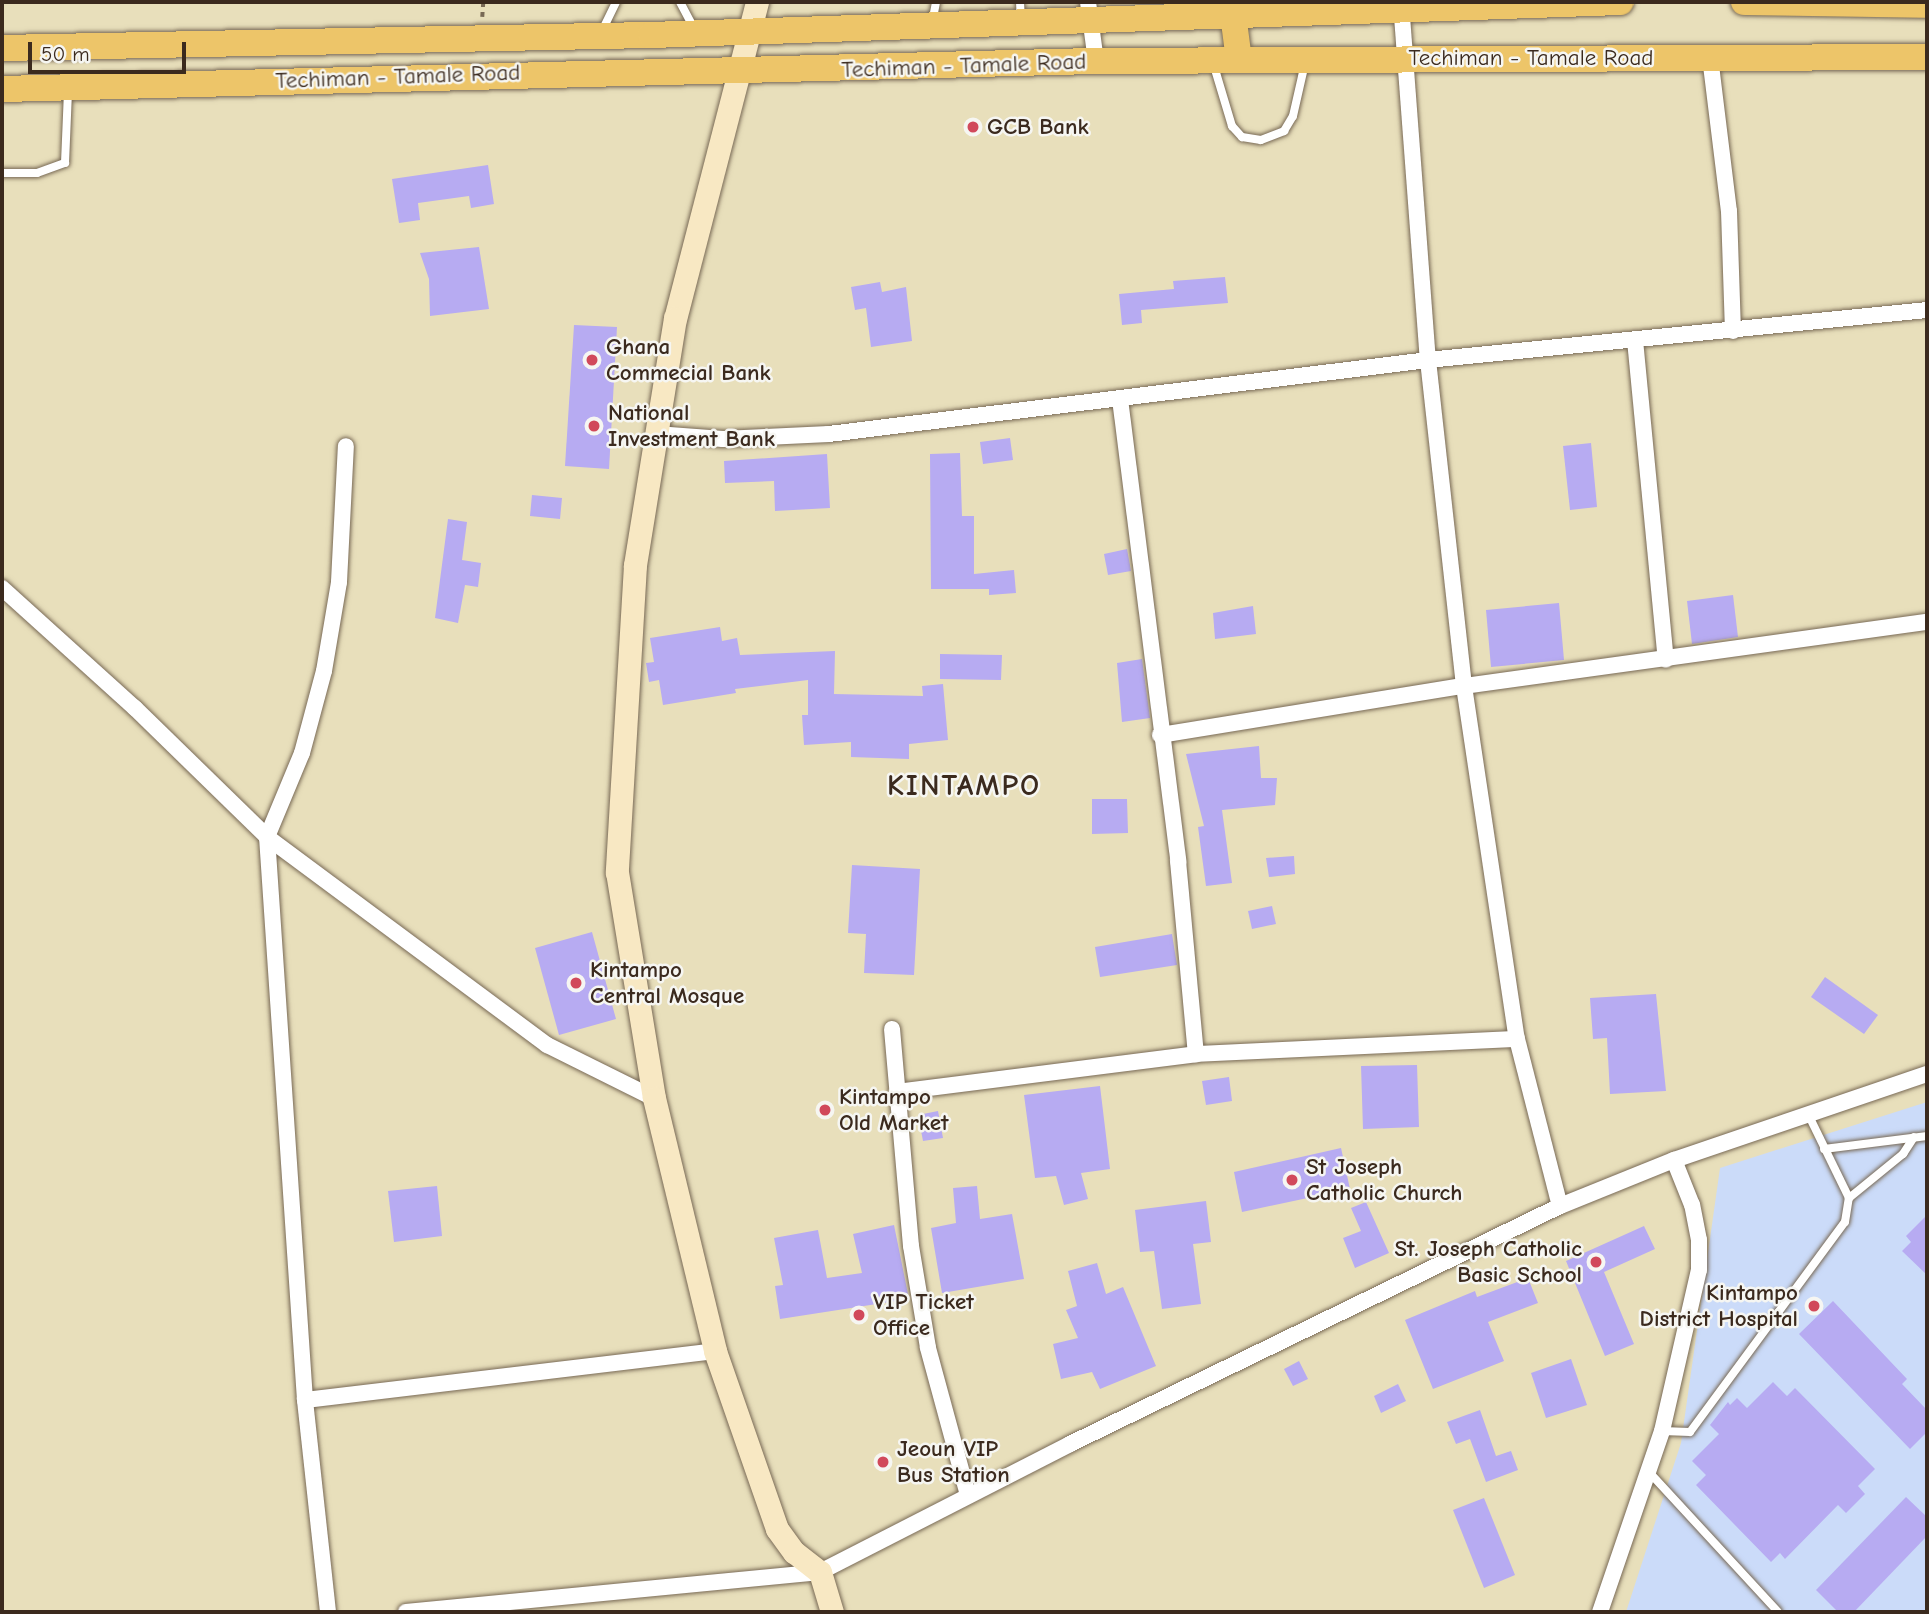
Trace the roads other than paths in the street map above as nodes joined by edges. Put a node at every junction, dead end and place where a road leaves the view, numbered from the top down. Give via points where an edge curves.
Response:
1 (616, 2) edge
2 (680, 2) edge
3 (757, 2) edge
4 (1620, 2) edge
5 (1744, 2) edge
6 (1927, 5) edge
7 (1401, 6) edge
8 (1089, 9) edge
9 (1021, 12) edge
10 (933, 14) edge
11 (1233, 14) junction
12 (749, 31) junction
13 (696, 33) junction
14 (601, 34) junction
15 (2, 48) edge
16 (1710, 57) junction
17 (1927, 57) edge
18 (1407, 58) junction
19 (1306, 59) junction
20 (1212, 60) junction
21 (1239, 60) junction
22 (1096, 61) junction
23 (741, 72) junction
24 (68, 87) junction
25 (2, 89) edge
26 (2, 173) edge
27 (1927, 310) edge
28 (1733, 331) junction
29 (1635, 340) junction
30 (1428, 360) junction
31 (1120, 399) junction
32 (656, 434) junction
33 (346, 446) dead end
34 (2, 588) edge
35 (1927, 622) edge
36 (1667, 660) junction
37 (1464, 686) junction
38 (1160, 735) junction
39 (267, 837) junction
40 (892, 1029) dead end
41 (1517, 1039) junction
42 (1196, 1054) junction
43 (1927, 1074) edge
44 (897, 1091) junction
45 (654, 1098) junction
46 (1808, 1114) junction
47 (1927, 1136) edge
48 (1914, 1137) junction
49 (1824, 1149) junction
50 (1674, 1160) junction
51 (1849, 1198) junction
52 (1560, 1206) junction
53 (715, 1350) junction
54 (304, 1400) junction
55 (1662, 1431) junction
56 (1647, 1469) junction
57 (968, 1495) junction
58 (820, 1572) junction
59 (328, 1612) edge
60 (405, 1612) edge
61 (832, 1612) edge
62 (1600, 1612) edge
63 (1778, 1612) edge

1 - 14 lane
2 - 13 lane
3 - 12 main road
4 - 7 highway, Techiman - Tamale Road
5 - 6 highway
7 - 11 highway, Techiman - Tamale Road
7 - 18 street
8 - 9 highway, Techiman - Tamale Road
8 - 11 highway, Techiman - Tamale Road
8 - 22 street
9 - 10 highway, Techiman - Tamale Road
10 - 12 highway, Techiman - Tamale Road
11 - 21 highway
12 - 13 highway, Techiman - Tamale Road
12 - 23 main road
13 - 14 highway, Techiman - Tamale Road
14 - 15 highway, Techiman - Tamale Road
16 - 17 highway, Techiman - Tamale Road
16 - 18 highway, Techiman - Tamale Road
16 - 28 street via 1730,211
18 - 19 highway, Techiman - Tamale Road
18 - 30 street
19 - 20 lane via 1289,124 1284,131 1261,140 1242,138 1232,126
19 - 21 highway, Techiman - Tamale Road
20 - 21 highway, Techiman - Tamale Road
20 - 22 highway, Techiman - Tamale Road
22 - 23 highway, Techiman - Tamale Road
23 - 24 highway, Techiman - Tamale Road
23 - 32 main road via 720,132 675,318
24 - 25 highway, Techiman - Tamale Road
24 - 26 lane via 65,163 37,173
27 - 28 street
28 - 29 street
29 - 30 street
29 - 36 street
30 - 31 street
30 - 37 street
31 - 32 street via 829,434 723,439
31 - 38 street
32 - 45 main road via 629,629 617,872
33 - 39 street via 339,582 324,671 302,753
34 - 39 street via 135,708
35 - 36 street
36 - 37 street
37 - 38 street
37 - 41 street
38 - 42 street via 1178,860
39 - 45 street via 547,1045
39 - 54 street
40 - 44 street
41 - 42 street
41 - 52 street
42 - 44 street
43 - 46 street
44 - 57 street via 911,1246 928,1348
45 - 53 main road
46 - 49 lane
46 - 50 street
47 - 48 lane
48 - 49 lane
48 - 51 lane via 1903,1154
49 - 51 lane
50 - 52 street
50 - 55 street via 1692,1205 1699,1270
51 - 55 lane via 1845,1222 1690,1432
52 - 57 street
53 - 54 street
53 - 58 main road via 777,1529 794,1552
54 - 59 street
55 - 56 street
56 - 62 street
56 - 63 lane
57 - 58 street
58 - 60 street
58 - 61 main road

